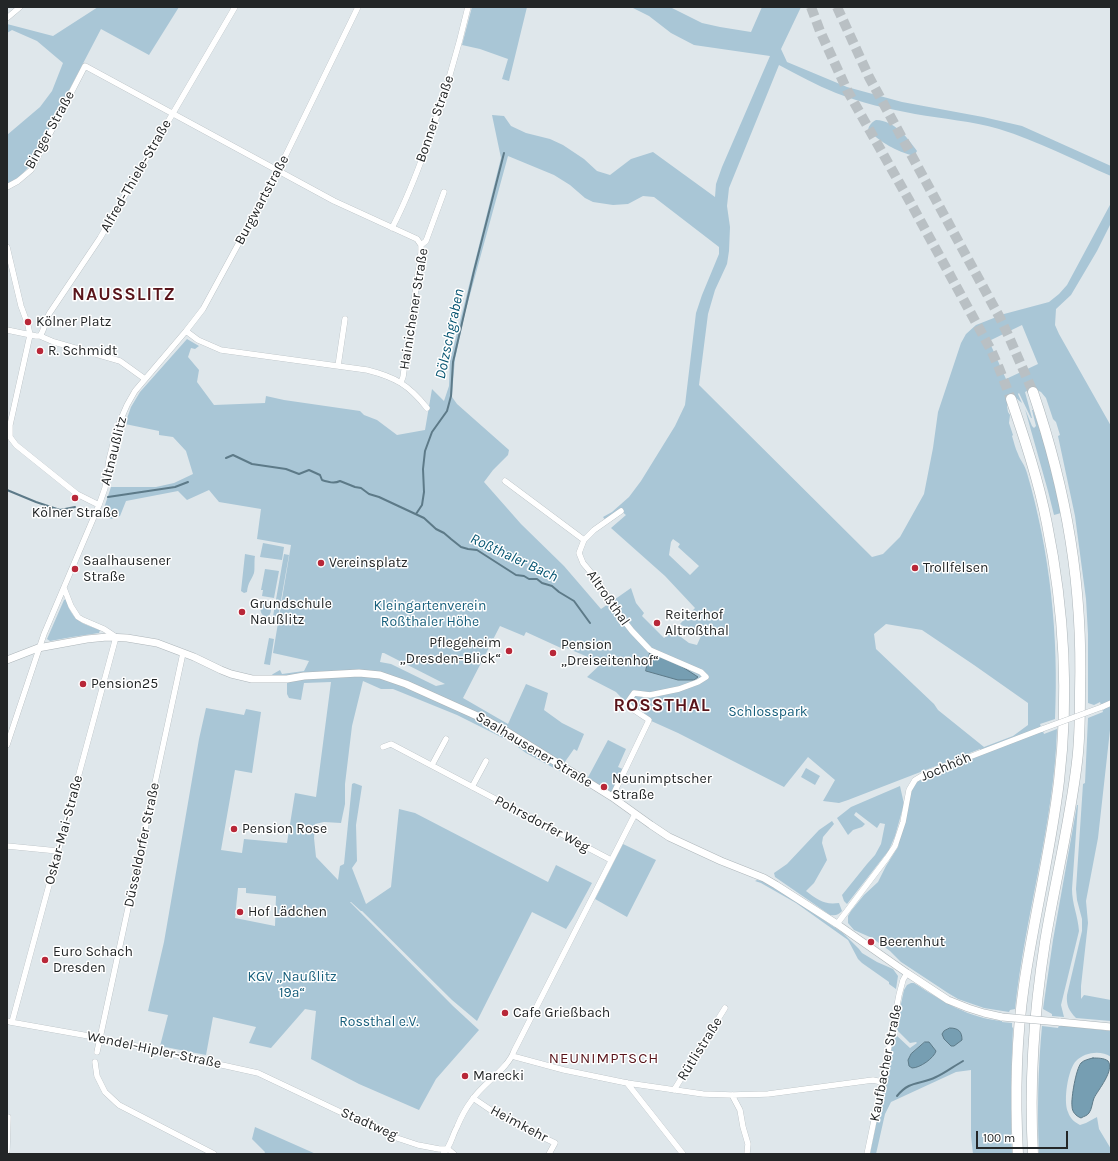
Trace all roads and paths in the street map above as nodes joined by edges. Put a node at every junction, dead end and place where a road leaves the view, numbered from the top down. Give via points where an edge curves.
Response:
1 (20, 7) edge
2 (235, 7) edge
3 (358, 7) edge
4 (468, 7) edge
5 (7, 18) edge
6 (173, 114) junction
7 (278, 171) junction
8 (7, 187) edge
9 (444, 192) dead end
10 (392, 228) junction
11 (421, 245) junction
12 (7, 247) edge
13 (345, 319) dead end
14 (7, 330) edge
15 (186, 331) junction
16 (30, 335) junction
17 (40, 336) junction
18 (338, 366) junction
19 (145, 379) junction
20 (401, 382) junction
21 (1033, 392) tunnel mouth
22 (1011, 399) tunnel mouth
23 (427, 408) dead end
24 (506, 481) dead end
25 (100, 505) junction
26 (621, 511) dead end
27 (584, 540) junction
28 (64, 588) junction
29 (116, 637) junction
30 (38, 648) junction
31 (183, 653) junction
32 (7, 660) edge
33 (1111, 703) edge
34 (446, 739) dead end
35 (7, 745) edge
36 (383, 747) dead end
37 (486, 761) dead end
38 (432, 765) junction
39 (472, 787) junction
40 (612, 797) junction
41 (635, 814) junction
42 (7, 846) edge
43 (58, 851) junction
44 (611, 860) junction
45 (837, 924) junction
46 (907, 973) junction
47 (725, 1008) dead end
48 (9, 1022) edge
49 (1111, 1027) edge
50 (100, 1038) junction
51 (97, 1052) dead end
52 (512, 1056) junction
53 (95, 1062) dead end
54 (882, 1082) junction
55 (627, 1083) junction
56 (292, 1088) joint
57 (674, 1090) junction
58 (732, 1095) junction
59 (473, 1098) junction
60 (8, 1117) dead end
61 (448, 1149) junction
62 (7, 1151) edge
63 (214, 1154) edge
64 (443, 1154) edge
65 (454, 1154) edge
66 (549, 1154) edge
67 (683, 1154) edge
68 (747, 1154) edge
69 (867, 1154) edge
70 (1018, 1154) edge
71 (1032, 1154) edge

1 - 5 street
2 - 6 street, Alfred-Thiele-Straße
3 - 7 street, Burgwartstraße
4 - 10 street, Bonner Straße via 440,109
6 - 7 street
6 - 8 street, Binger Straße via 85,66 31,170
6 - 17 street, Alfred-Thiele-Straße via 100,238 46,319
7 - 10 street
7 - 15 street, Burgwartstraße via 203,309
9 - 11 street, Hainichener Straße via 426,241
10 - 11 street via 417,239
11 - 20 street, Hainichener Straße
12 - 16 street
13 - 18 street
14 - 16 street
15 - 18 street via 198,340 221,350
15 - 19 street, Burgwartstraße
16 - 17 street
16 - 25 street via 10,425 10,437 16,446 76,494
17 - 19 street via 120,361
18 - 20 street via 384,374
19 - 25 street, Altnaußlitz via 135,391 117,428
20 - 23 street via 418,396
21 - 71 highway via 1046,429 1071,537 1079,611 1081,664 1077,762 1038,989 1032,1074
22 - 70 highway via 1047,523 1058,591 1064,667 1059,781 1024,987 1017,1078
24 - 27 street
25 - 28 street, Altnaußlitz
26 - 27 street
27 - 40 street, Altroßthal via 578,552 583,563 632,631 650,650 701,672 706,677 679,690 650,696 634,693 627,703 649,720
28 - 29 street via 78,617
28 - 30 street, Altnaußlitz
29 - 30 street, Saalhausener Straße via 87,639
29 - 31 street, Saalhausener Straße via 157,643
29 - 43 street, Oskar-Mai-Straße
30 - 32 street, Saalhausener Straße
30 - 35 street, Altnaußlitz
31 - 40 street, Saalhausener Straße via 231,674 252,679 359,673 380,675 413,686 486,720
31 - 50 street, Düsseldorfer Straße
33 - 45 street, Jochhöh, bridge via 914,780 909,790 895,846
34 - 38 street
36 - 38 street, Pohrsdorfer Weg via 391,744
37 - 39 street
38 - 39 street, Pohrsdorfer Weg
39 - 44 street, Pohrsdorfer Weg
40 - 41 street, Saalhausener Straße
41 - 44 street
41 - 45 street, Saalhausener Straße via 669,837 721,862 764,878
42 - 43 street
43 - 48 street, Oskar-Mai-Straße
44 - 52 street
45 - 46 street, Saalhausener Straße
46 - 49 street, Saalhausener Straße, bridge via 942,996 984,1013 1002,1017
46 - 54 street, Kaufbacher Straße via 899,994
47 - 57 street, Rütlistraße
48 - 50 street, Wendel-Hipler-Straße
50 - 51 street, Düsseldorfer Straße
50 - 56 street, Wendel-Hipler-Straße via 252,1071
52 - 55 street
52 - 59 street
53 - 63 street via 97,1076 105,1092 119,1106
54 - 58 street via 873,1080 768,1094
54 - 69 street, Kaufbacher Straße
55 - 57 street
55 - 67 street
56 - 61 street, Stadtweg via 391,1136 418,1145
57 - 58 street
58 - 68 street via 740,1110 748,1144
59 - 61 street via 464,1111
59 - 66 street, Heimkehr via 501,1117 555,1143
60 - 62 street
61 - 64 street
61 - 65 street

